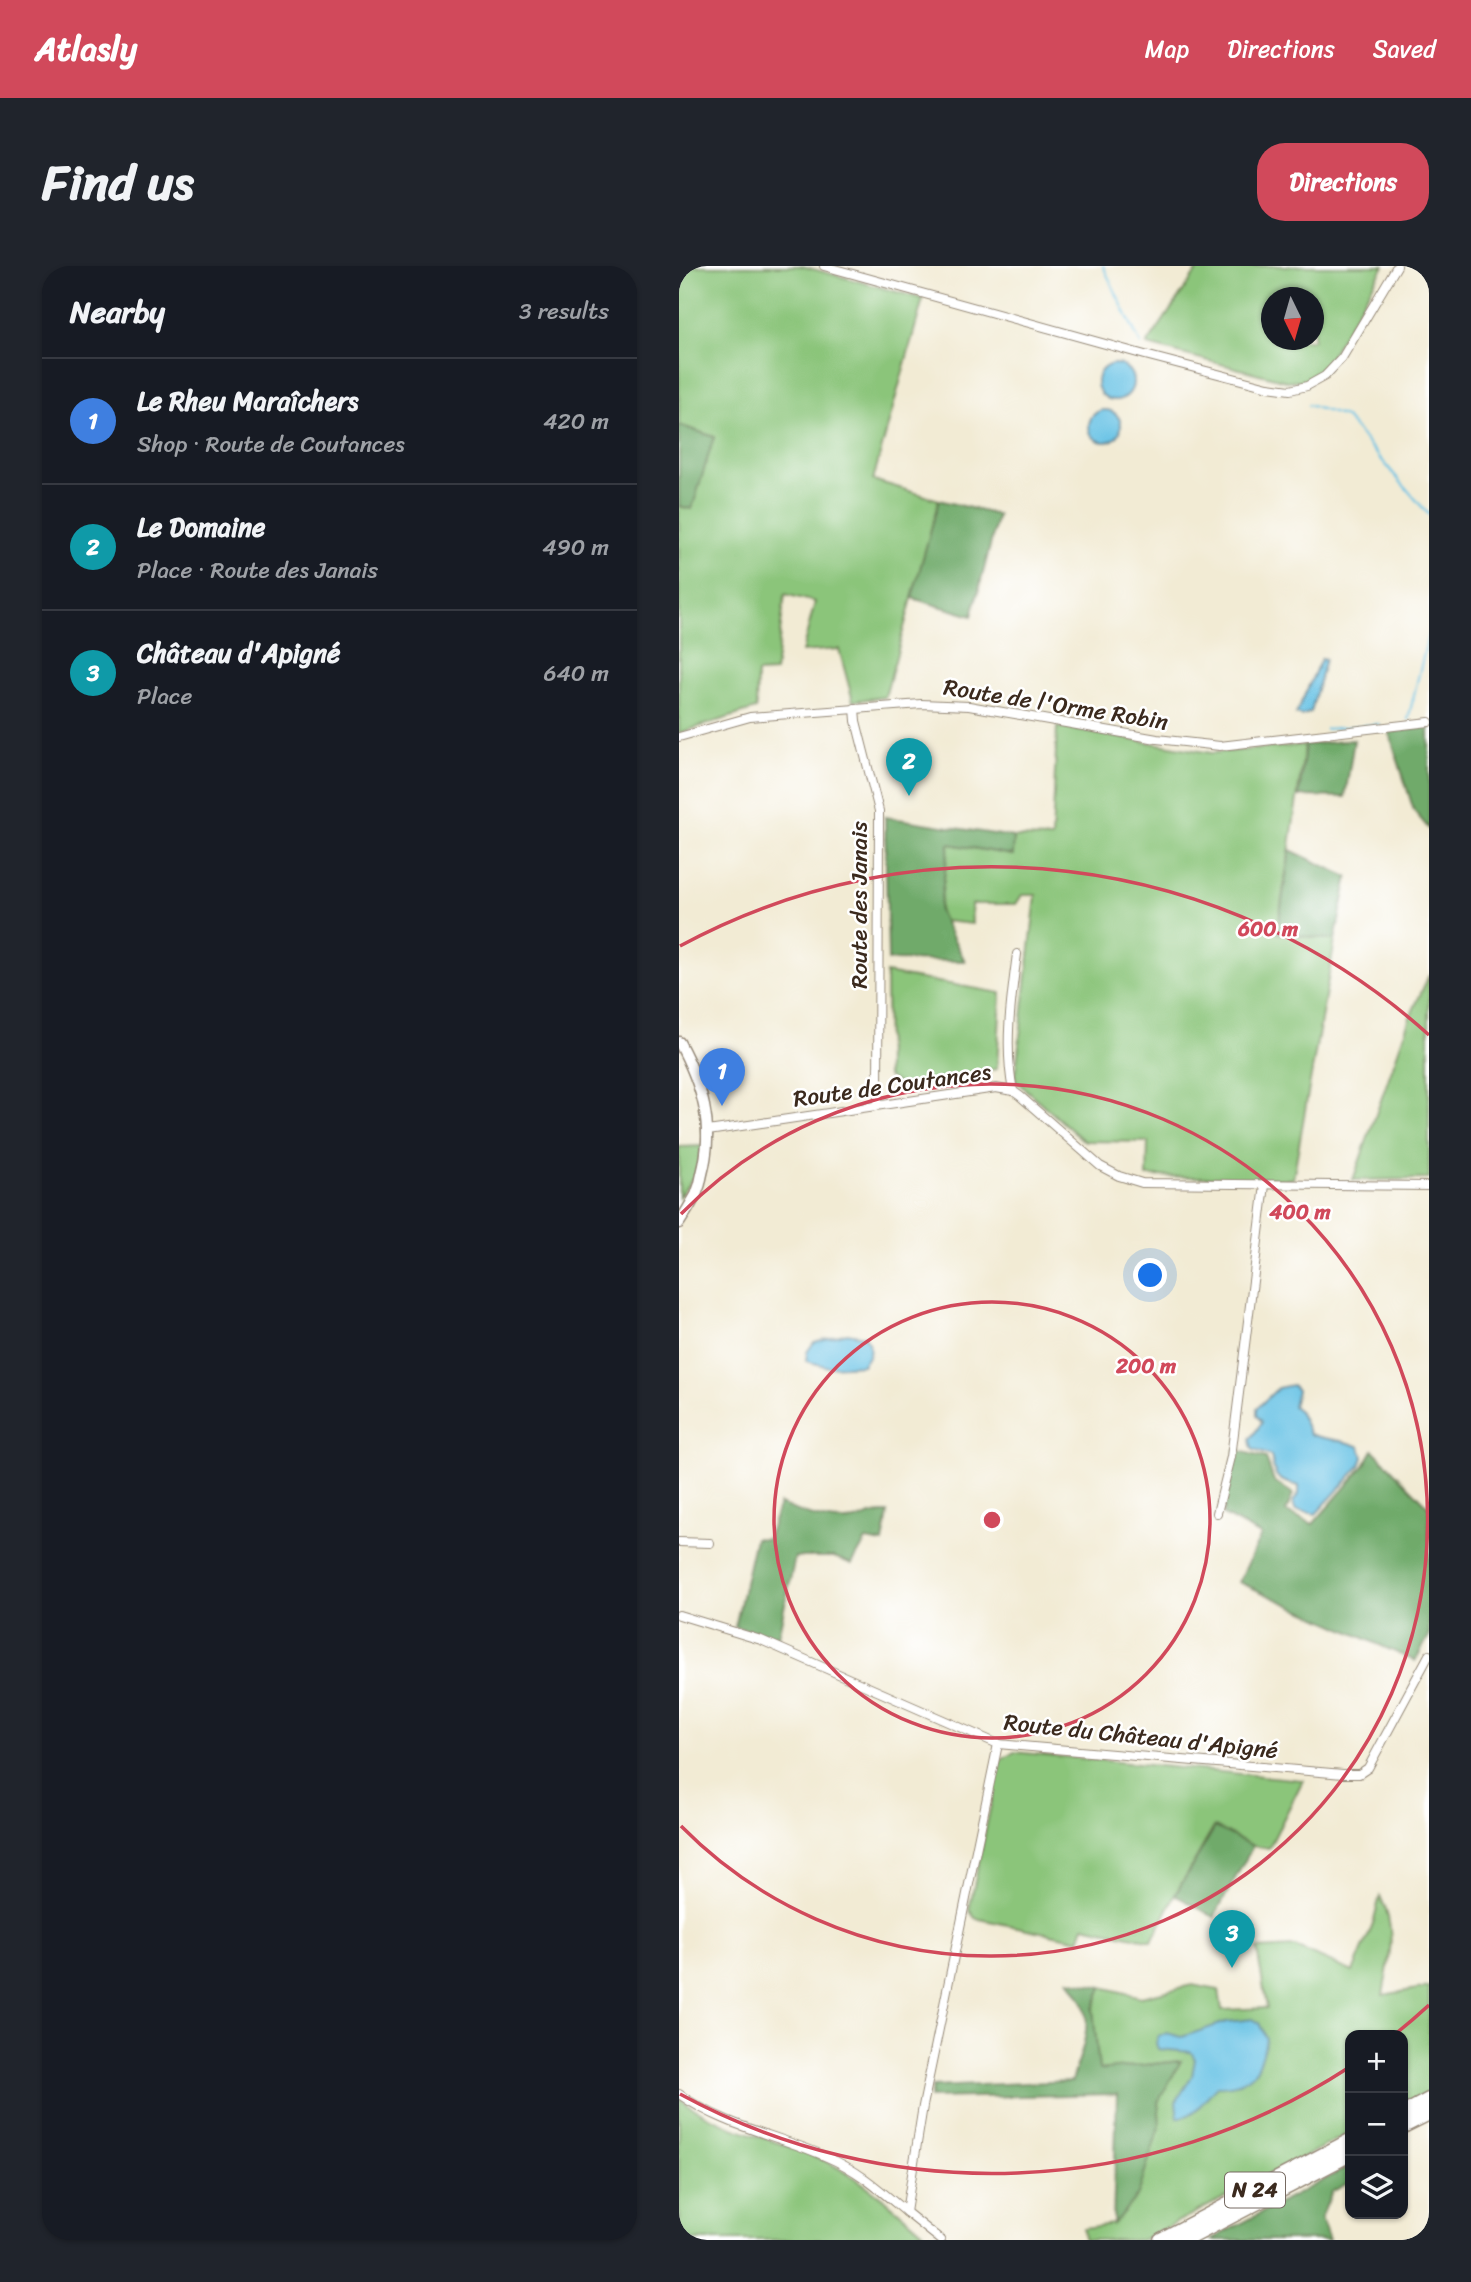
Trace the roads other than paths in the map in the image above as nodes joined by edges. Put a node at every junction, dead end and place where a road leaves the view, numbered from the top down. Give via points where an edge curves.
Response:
1 (824, 266) edge
2 (1397, 266) edge
3 (855, 708) junction
4 (1429, 722) edge
5 (679, 737) edge
6 (1017, 954) dead end
7 (679, 1042) edge
8 (1013, 1091) junction
9 (879, 1104) junction
10 (708, 1131) junction
11 (1265, 1185) junction
12 (1429, 1186) edge
13 (679, 1223) edge
14 (1217, 1513) dead end
15 (679, 1542) edge
16 (710, 1544) dead end
17 (679, 1615) edge
18 (1429, 1655) edge
19 (998, 1744) junction
20 (679, 2094) edge
21 (1429, 2100) edge
22 (1408, 2111) edge
23 (1429, 2113) edge
24 (1408, 2124) edge
25 (1345, 2144) edge
26 (1346, 2156) edge
27 (906, 2212) junction
28 (941, 2240) edge
29 (1161, 2240) edge
30 (1185, 2240) edge

1 - 2 street via 1290,390 1325,376 1342,358
3 - 4 street, Route de l'Orme Robin via 969,706 1220,747
3 - 5 street, Route de l'Orme Robin via 750,717
3 - 9 street, Route des Janais via 879,811
6 - 8 street via 1008,1048
7 - 10 street via 695,1072
8 - 9 street, Route de Coutances via 988,1088
8 - 11 street, Route de Coutances via 1100,1166 1119,1176 1142,1183
9 - 10 street, Route de Coutances
10 - 13 street via 698,1192
11 - 12 street, Route de Coutances
11 - 14 street via 1231,1457
15 - 16 street
17 - 19 street, Route du Château d'Apigné via 761,1640
18 - 19 street, Route du Château d'Apigné via 1377,1754 1359,1774
19 - 27 street via 923,2106
20 - 27 street via 719,2117 863,2175
21 - 22 highway
23 - 24 highway
25 - 29 highway, N 24
26 - 30 highway, N 24
27 - 28 street

